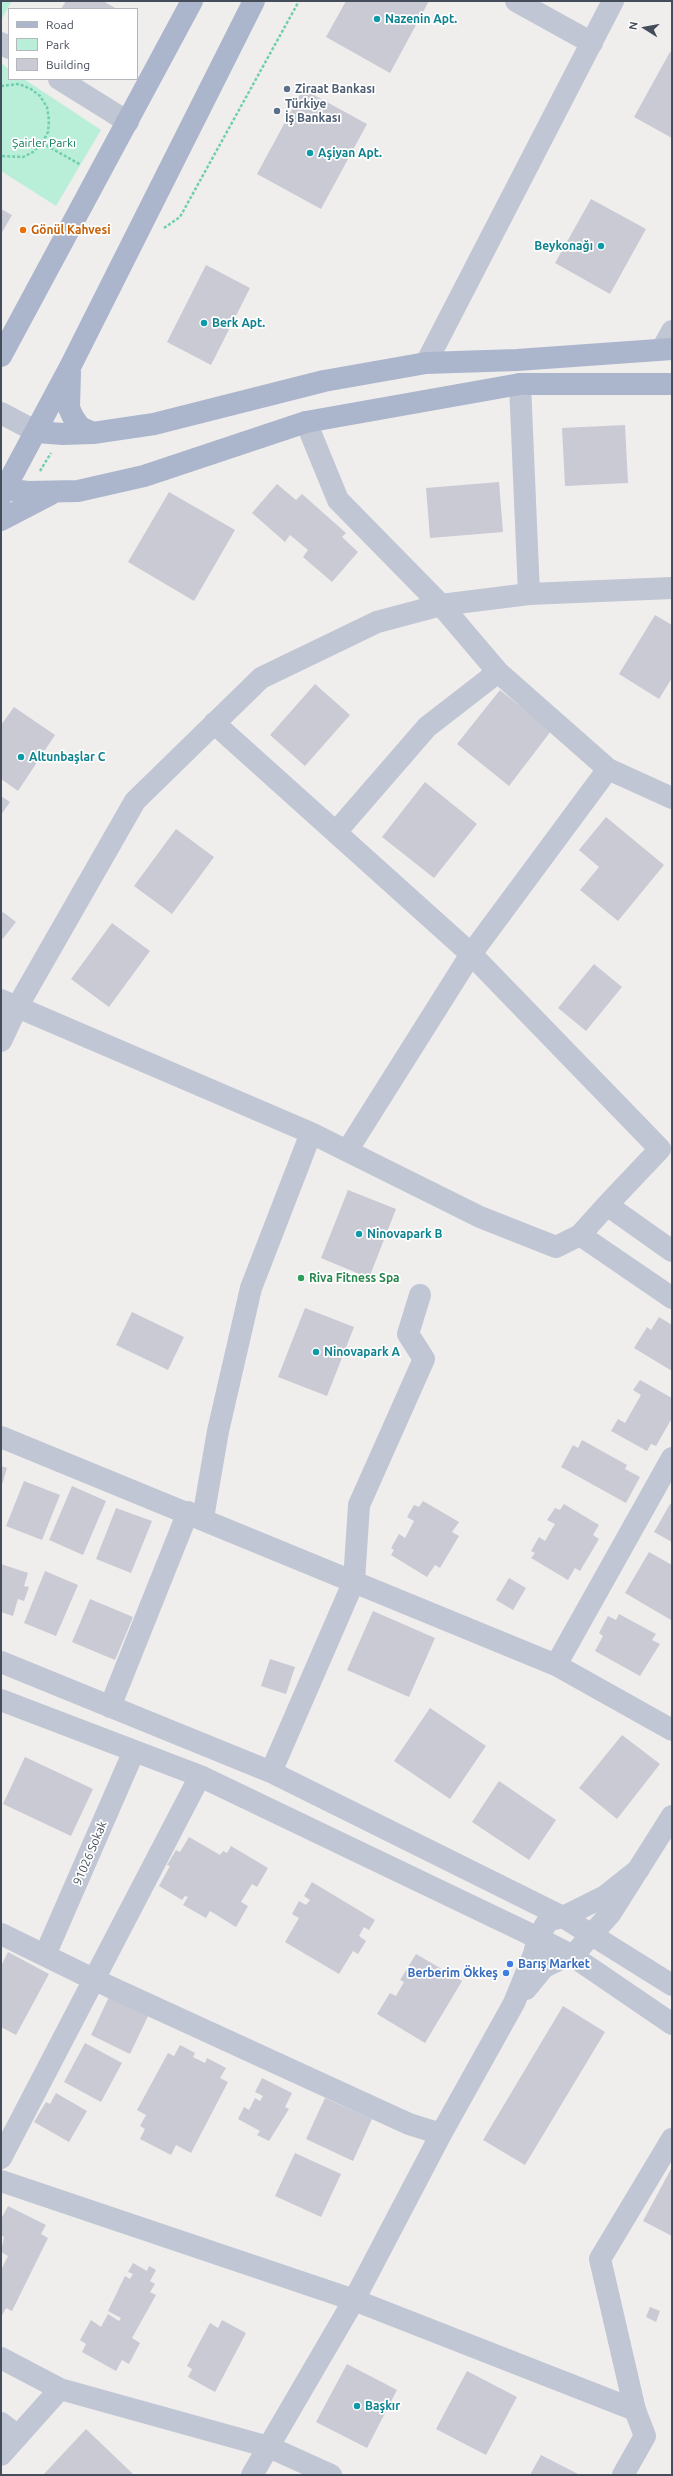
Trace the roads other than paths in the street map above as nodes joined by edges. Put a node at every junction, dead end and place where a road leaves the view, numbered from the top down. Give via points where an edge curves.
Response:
1 (192, 1) edge
2 (254, 1) edge
3 (516, 1) edge
4 (613, 1) edge
5 (592, 43) junction
6 (61, 80) edge
7 (128, 122) junction
8 (669, 343) edge
9 (1, 356) edge
10 (426, 362) junction
11 (70, 367) junction
12 (520, 384) junction
13 (672, 384) edge
14 (1, 413) edge
15 (306, 422) junction
16 (36, 432) junction
17 (94, 433) junction
18 (2, 491) edge
19 (57, 491) junction
20 (1, 520) edge
21 (672, 588) edge
22 (528, 594) junction
23 (441, 605) junction
24 (498, 672) junction
25 (214, 723) junction
26 (608, 769) junction
27 (672, 798) edge
28 (336, 832) junction
29 (471, 954) junction
30 (9, 1004) edge
31 (1, 1041) edge
32 (311, 1133) junction
33 (347, 1151) junction
34 (607, 1205) junction
35 (580, 1235) junction
36 (672, 1251) edge
37 (420, 1295) dead end
38 (672, 1298) edge
39 (1, 1436) edge
40 (672, 1458) edge
41 (196, 1515) junction
42 (354, 1581) junction
43 (1, 1662) edge
44 (556, 1665) junction
45 (1, 1701) edge
46 (110, 1707) junction
47 (672, 1730) edge
48 (134, 1751) junction
49 (271, 1772) junction
50 (200, 1776) junction
51 (672, 1816) edge
52 (640, 1869) junction
53 (563, 1917) junction
54 (1, 1934) edge
55 (591, 1934) junction
56 (538, 1938) junction
57 (45, 1955) junction
58 (571, 1955) junction
59 (95, 1980) junction
60 (672, 1985) edge
61 (514, 2003) junction
62 (672, 2024) edge
63 (441, 2134) junction
64 (672, 2139) edge
65 (1, 2158) edge
66 (1, 2181) edge
67 (354, 2300) junction
68 (1, 2358) edge
69 (60, 2389) junction
70 (635, 2410) junction
71 (10, 2430) edge
72 (269, 2447) junction
73 (1, 2455) edge
74 (252, 2475) edge
75 (331, 2475) edge
76 (624, 2475) edge

1 - 7 main road
2 - 11 main road
3 - 5 street
4 - 5 street
5 - 10 street
6 - 7 street
7 - 9 main road
8 - 10 main road via 517,360
10 - 17 main road via 324,381 154,424
11 - 16 main road
11 - 17 main road via 69,408 80,427
12 - 13 main road
12 - 15 main road
12 - 22 street
14 - 16 street
15 - 19 main road via 144,476 78,491
15 - 23 street via 338,500
16 - 17 main road
16 - 18 main road
18 - 19 main road
19 - 20 main road
21 - 22 street
22 - 23 street
23 - 24 street
23 - 25 street via 377,622 261,678
24 - 26 street
24 - 28 street via 427,727
25 - 28 street
25 - 30 street via 135,801
26 - 27 street
26 - 29 street
28 - 29 street
29 - 33 street
29 - 34 street via 660,1149
30 - 31 street
30 - 32 street
32 - 33 street
32 - 41 street via 251,1288
33 - 35 street via 480,1217 556,1247
34 - 35 street
34 - 36 street
35 - 38 street
37 - 42 street via 408,1334 424,1359 359,1505
39 - 41 street
40 - 44 street
41 - 42 street
41 - 46 street
42 - 44 street
42 - 49 street
43 - 46 street
44 - 47 street
45 - 48 street
46 - 49 street
48 - 50 street
48 - 57 street, 91026 Sokak
49 - 53 street
50 - 56 street
50 - 59 street
51 - 52 street
52 - 53 street via 605,1896
52 - 55 street via 610,1914
53 - 55 street
53 - 56 street via 550,1920
54 - 57 street
55 - 58 street
55 - 60 street
56 - 58 street
56 - 61 street
57 - 59 street
58 - 61 street via 544,1967
58 - 62 street
59 - 63 street via 409,2124
59 - 65 street
61 - 63 street
63 - 67 street
64 - 70 street via 600,2259
66 - 67 street
67 - 70 street
67 - 72 street
68 - 69 street
69 - 71 street
69 - 72 street
70 - 76 street via 644,2436
71 - 73 street
72 - 74 street
72 - 75 street

